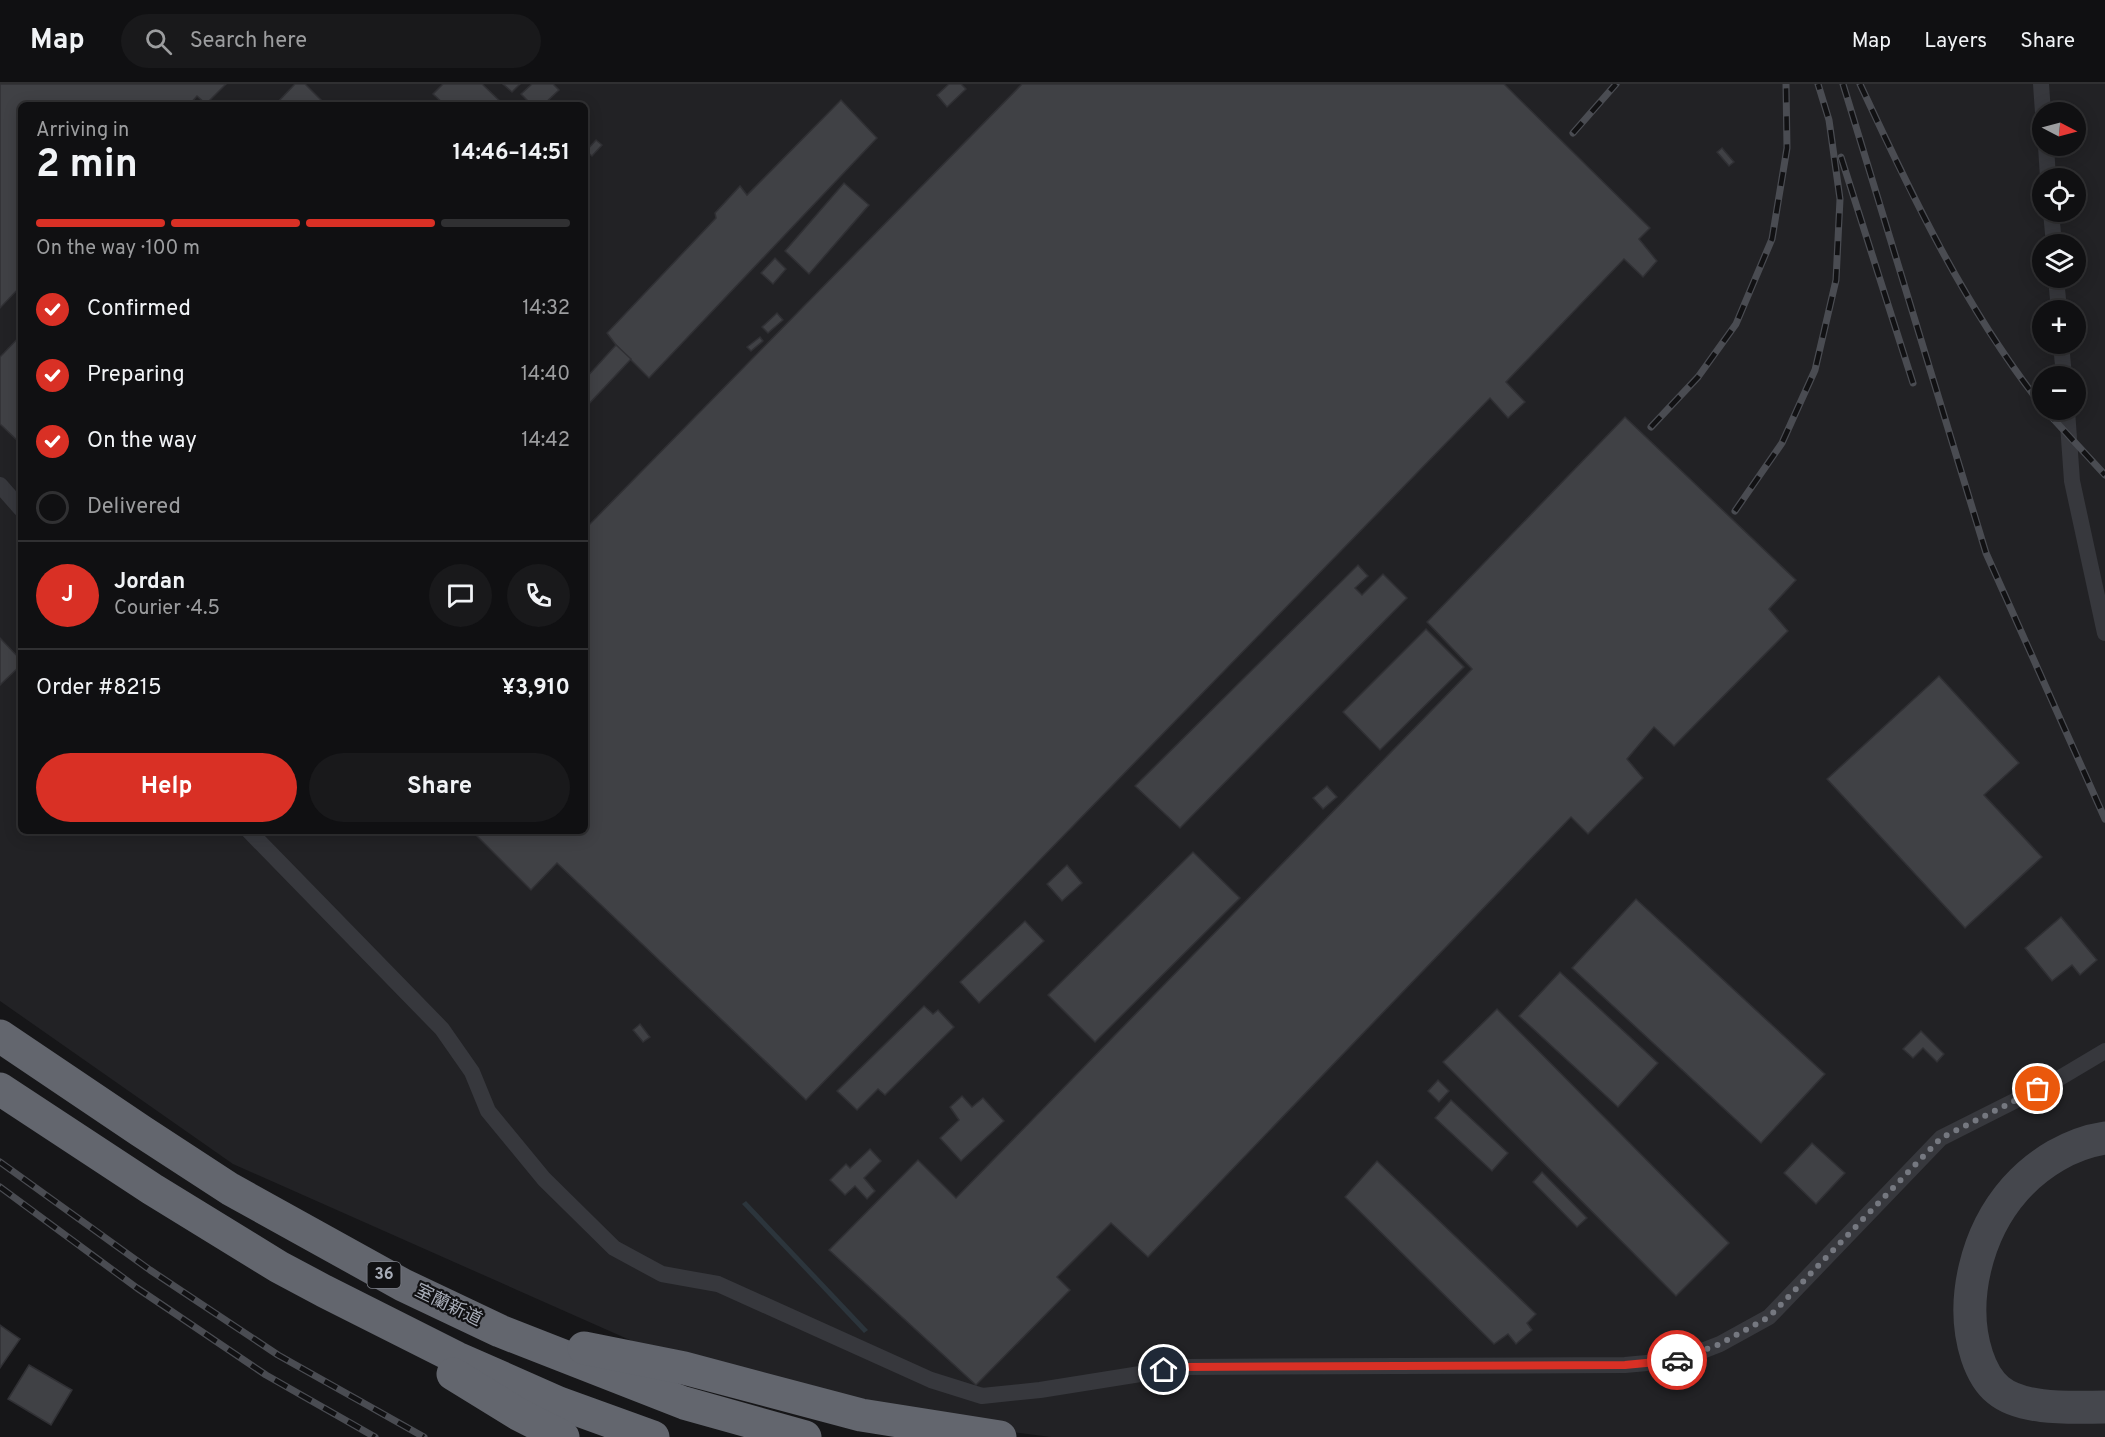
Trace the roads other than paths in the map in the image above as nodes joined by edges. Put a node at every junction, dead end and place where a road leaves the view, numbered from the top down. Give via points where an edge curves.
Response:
1 (2042, 85) edge
2 (2043, 102) edge
3 (2068, 420) edge
4 (0, 485) edge
5 (18, 506) edge
6 (2105, 633) edge
7 (252, 834) edge
8 (0, 1036) edge
9 (2105, 1051) edge
10 (0, 1089) edge
11 (2105, 1138) edge
12 (324, 1291) junction
13 (500, 1331) junction
14 (2105, 1407) edge
15 (563, 1437) edge
16 (653, 1437) edge
17 (805, 1437) edge
18 (1000, 1437) edge

1 - 2 lane
3 - 6 lane via 2072,481
4 - 5 lane
7 - 9 lane via 442,1029 472,1072 488,1111 544,1179 614,1248 662,1274 718,1284 931,1380 982,1396 1184,1367 1625,1365 1679,1360 1720,1344 1769,1317 1941,1138
8 - 13 highway, 室蘭新道 / 36 via 230,1189 394,1280
10 - 12 highway, 36 via 162,1195
11 - 14 street via 2087,1141 2049,1159 2015,1189 1992,1223 1978,1260 1969,1302 1971,1338 1982,1371 1999,1391 2020,1401 2052,1406
12 - 15 highway via 475,1388
12 - 16 highway, 36 via 457,1358 559,1403
13 - 17 highway, 室蘭新道 / 36 via 684,1403
13 - 18 highway via 684,1368 861,1415

